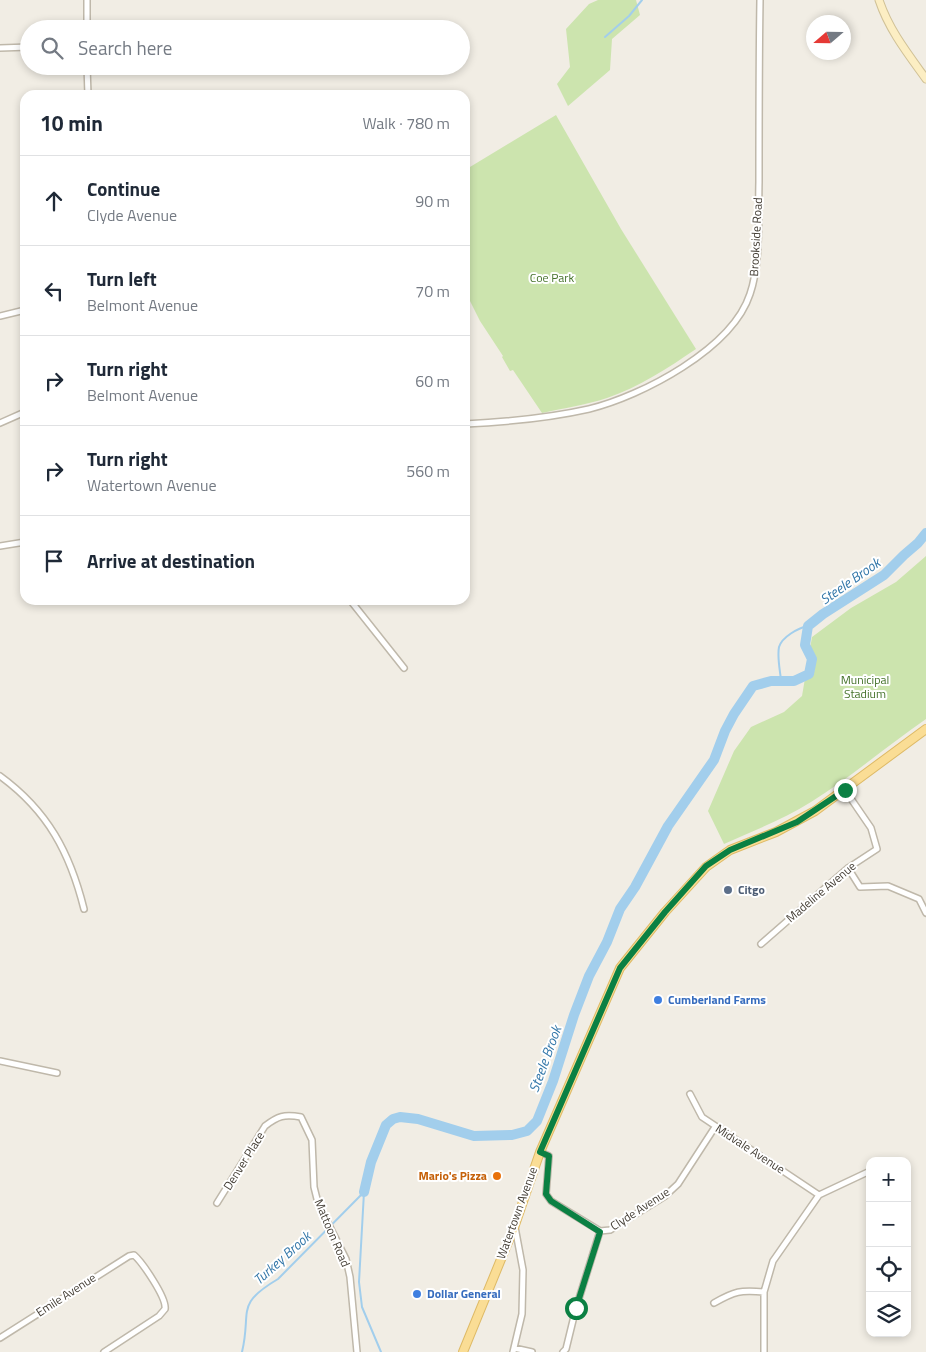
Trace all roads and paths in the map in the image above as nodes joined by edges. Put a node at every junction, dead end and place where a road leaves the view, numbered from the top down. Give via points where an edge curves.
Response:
1 (87, 0) edge
2 (760, 0) edge
3 (879, 0) edge
4 (87, 20) edge
5 (20, 47) edge
6 (0, 48) edge
7 (87, 75) edge
8 (926, 79) edge
9 (88, 90) edge
10 (20, 311) edge
11 (0, 316) edge
12 (20, 414) edge
13 (0, 423) edge
14 (470, 424) edge
15 (20, 543) edge
16 (0, 546) edge
17 (354, 605) edge
18 (404, 668) dead end
19 (926, 730) edge
20 (0, 776) edge
21 (845, 790) junction
22 (848, 868) junction
23 (84, 909) dead end
24 (926, 913) edge
25 (761, 944) dead end
26 (0, 1061) edge
27 (56, 1073) dead end
28 (690, 1094) dead end
29 (301, 1117) joint
30 (715, 1127) junction
31 (540, 1152) junction
32 (866, 1174) edge
33 (819, 1196) junction
34 (218, 1203) dead end
35 (514, 1224) junction
36 (600, 1232) junction
37 (764, 1292) junction
38 (714, 1303) dead end
39 (0, 1338) edge
40 (513, 1350) edge
41 (104, 1352) edge
42 (357, 1352) edge
43 (463, 1352) edge
44 (532, 1352) edge
45 (563, 1352) edge
46 (764, 1352) edge

1 - 4 street
2 - 14 street, Brookside Road via 756,272 742,313 730,330 703,353 629,394 589,409
3 - 8 main road via 895,36
5 - 6 street
7 - 9 street
10 - 11 street
12 - 13 street
15 - 16 street
17 - 18 street
19 - 21 main road, Watertown Avenue
20 - 23 street via 28,798 46,820 69,860
21 - 22 street, Madeline Avenue via 871,828 878,849
21 - 31 main road, Watertown Avenue via 797,822 730,850 706,866 665,912 620,968
22 - 24 street via 860,886 888,886 919,899
22 - 25 street, Madeline Avenue
26 - 27 street
28 - 30 street, Midvale Avenue via 702,1117
29 - 34 street, Denver Place via 276,1118 266,1126
29 - 42 street, Mattoon Road via 312,1140 318,1203 346,1259
30 - 33 street, Midvale Avenue
30 - 36 street, Clyde Avenue via 678,1184 665,1196 610,1230
31 - 35 main road, Watertown Avenue
31 - 36 street via 549,1156 546,1194 551,1201
32 - 33 street
33 - 37 street via 773,1261
35 - 40 street via 523,1270 522,1314
35 - 43 main road, Watertown Avenue
36 - 45 street, Clyde Avenue
37 - 38 street via 746,1290
37 - 46 street
39 - 41 street, Emile Avenue via 134,1255 165,1301 165,1309
40 - 44 street

